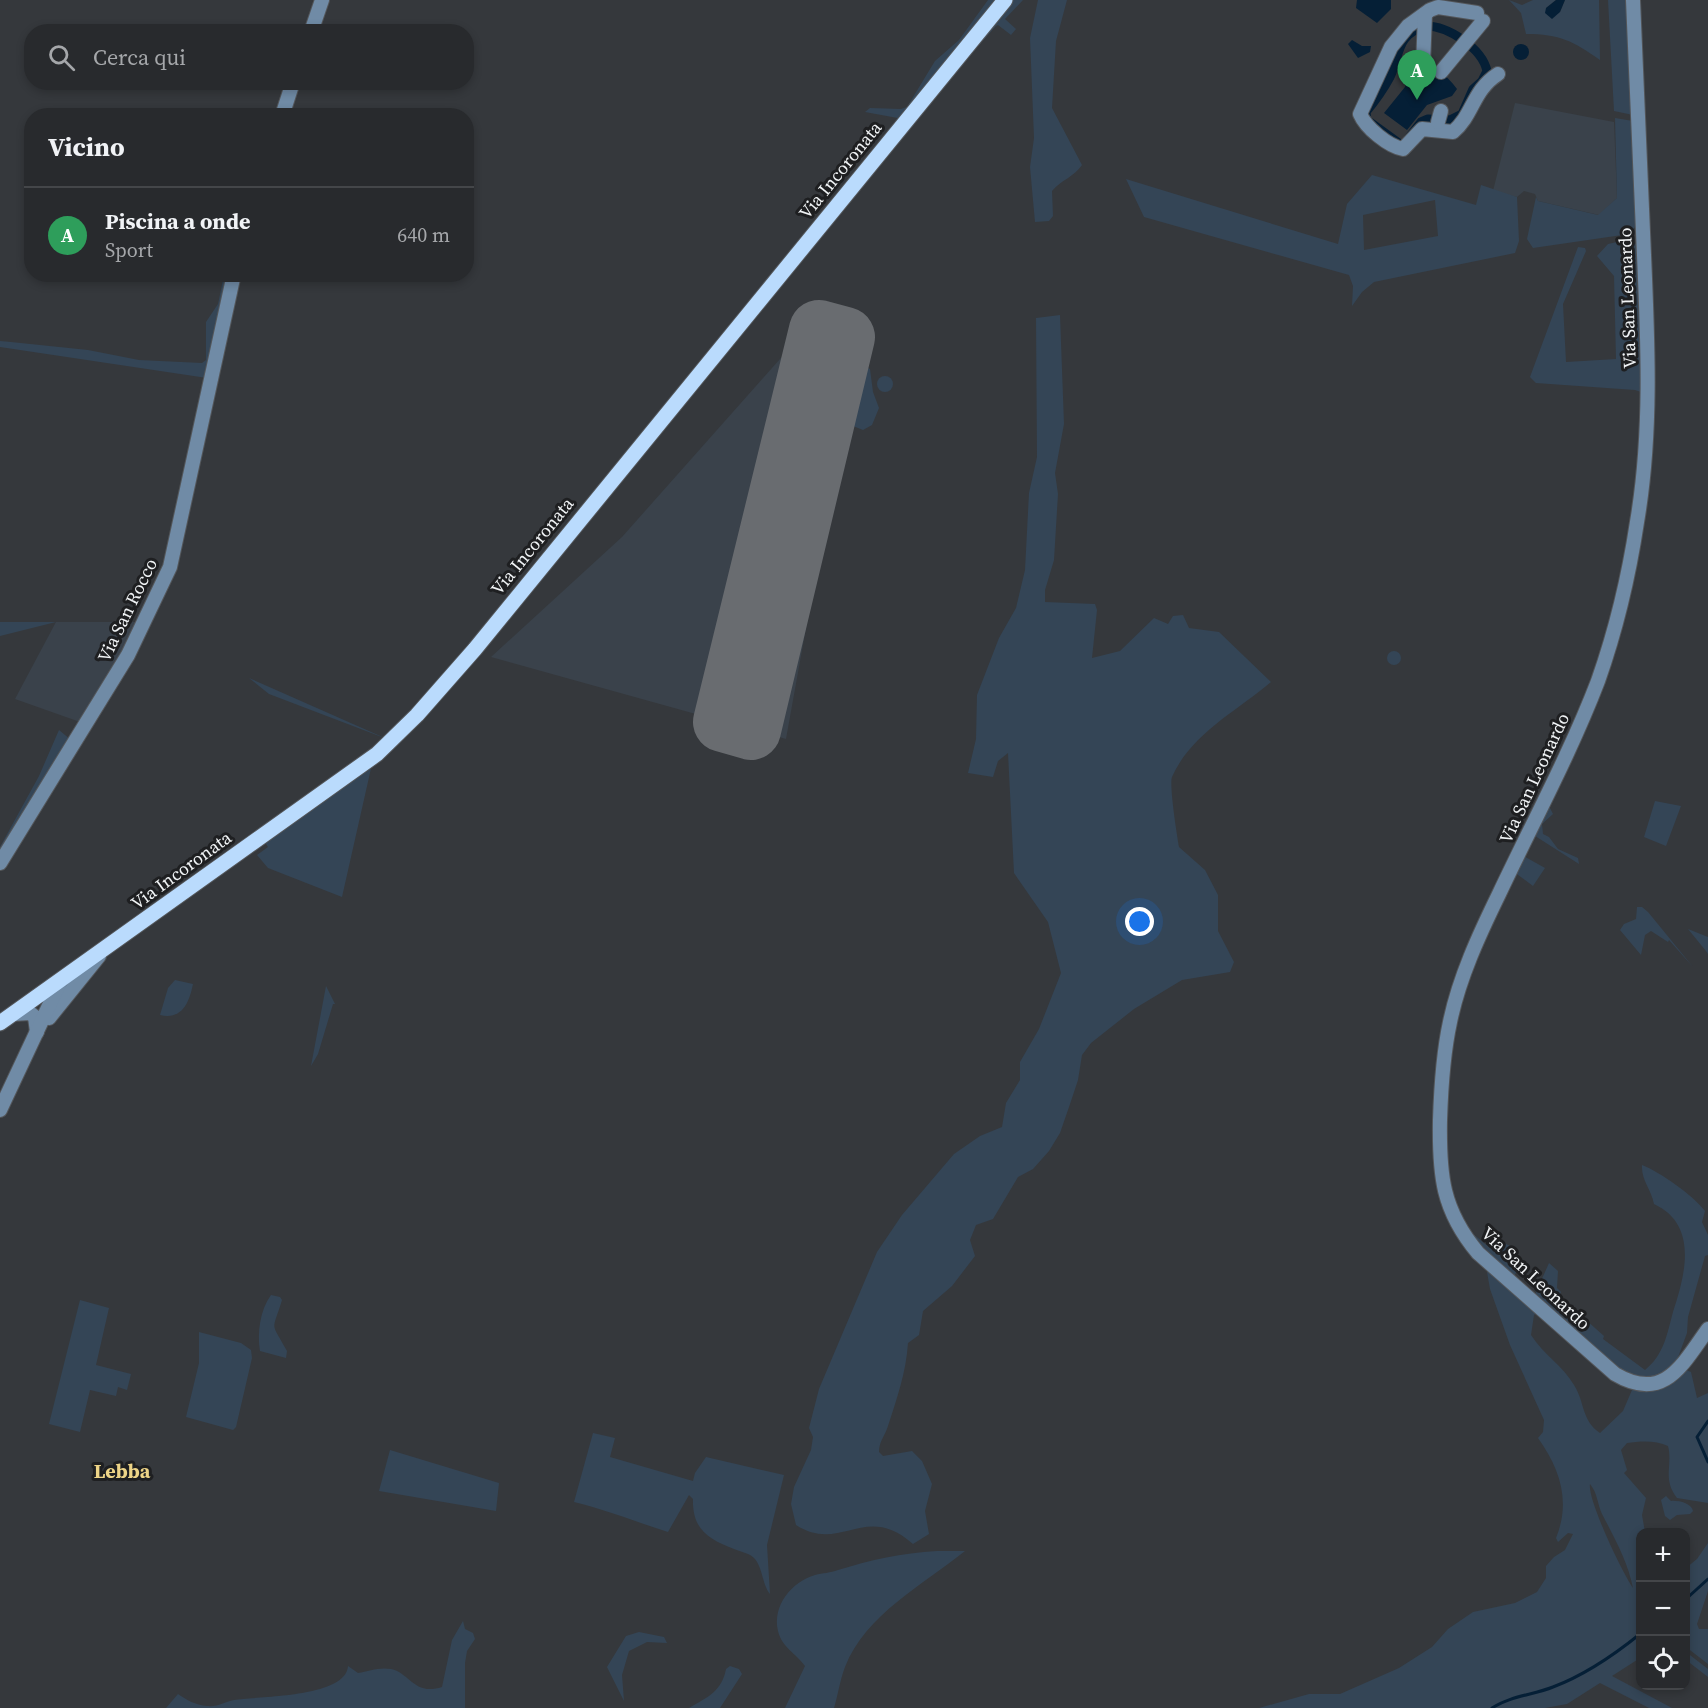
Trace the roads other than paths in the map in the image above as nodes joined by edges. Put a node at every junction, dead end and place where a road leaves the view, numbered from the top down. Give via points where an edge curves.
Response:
1 (322, 0) edge
2 (1005, 0) edge
3 (1633, 0) edge
4 (1436, 3) edge
5 (1425, 14) junction
6 (314, 24) edge
7 (1423, 66) dead end
8 (1441, 72) dead end
9 (1498, 74) dead end
10 (291, 90) edge
11 (285, 108) edge
12 (232, 282) edge
13 (0, 863) edge
14 (103, 951) junction
15 (61, 980) junction
16 (58, 1007) junction
17 (14, 1014) junction
18 (0, 1023) edge
19 (37, 1034) junction
20 (0, 1110) edge
21 (1708, 1329) edge

1 - 6 street
2 - 14 main road, Via Incoronata via 417,715 376,754
3 - 21 street, Via San Leonardo via 1649,350 1637,525 1598,680 1480,934 1461,984 1446,1049 1440,1157 1446,1201 1466,1239 1615,1374 1629,1382 1651,1385 1667,1380
4 - 5 street
4 - 8 street via 1478,22
5 - 7 street
5 - 9 street via 1398,36 1360,114 1392,145 1403,149 1428,127 1453,132 1473,105 1480,87
10 - 11 street
12 - 13 street, Via San Rocco via 170,567 128,655
14 - 15 main road, Via Incoronata
14 - 16 street
15 - 16 street via 64,991
15 - 17 main road, Via Incoronata
15 - 19 street
16 - 19 street
17 - 18 main road, Via Incoronata
17 - 19 street via 30,1013 35,1017
19 - 20 street

